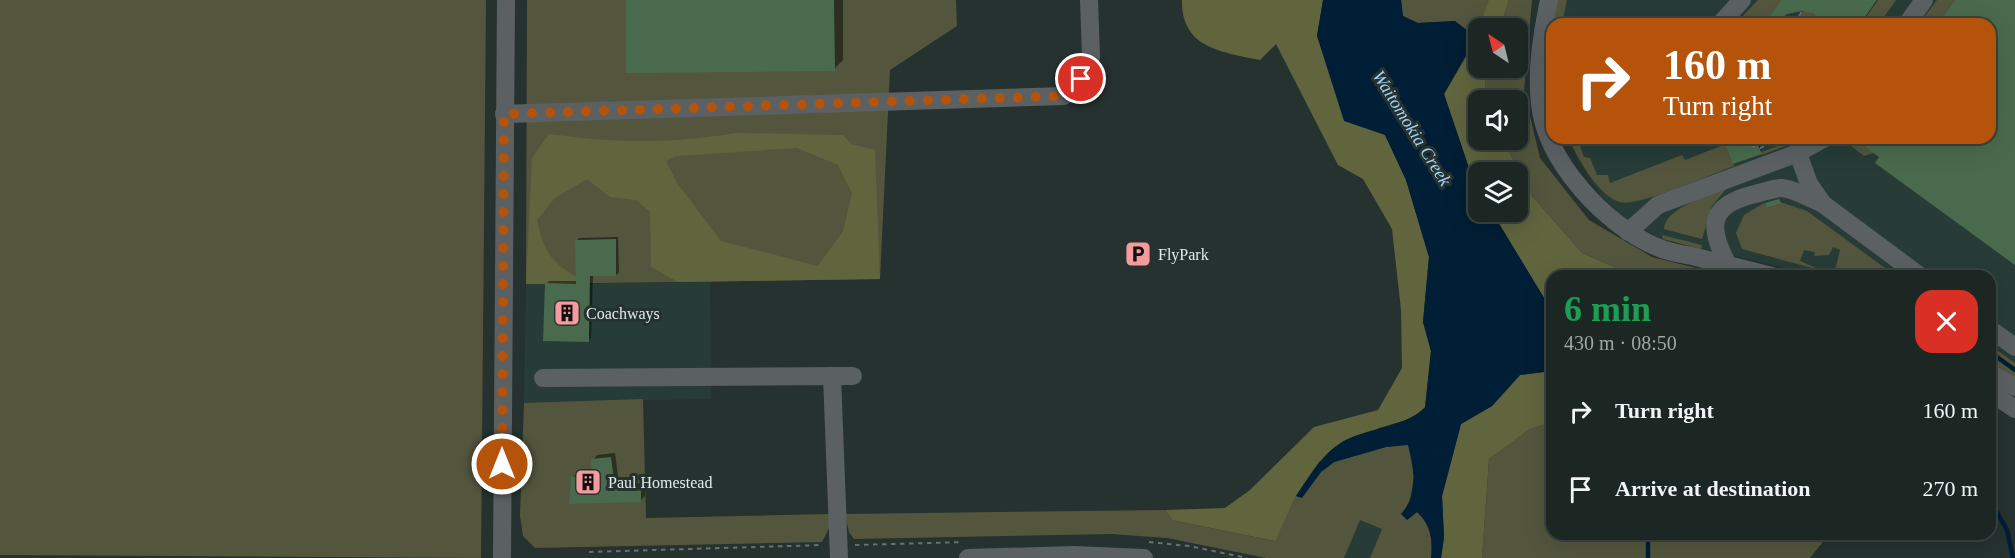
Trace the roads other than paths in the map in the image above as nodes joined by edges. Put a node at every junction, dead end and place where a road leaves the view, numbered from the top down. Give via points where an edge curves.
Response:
1 (506, 0) edge
2 (1089, 0) edge
3 (1549, 0) edge
4 (1742, 0) edge
5 (1924, 0) edge
6 (1546, 18) edge
7 (1726, 18) edge
8 (1911, 18) edge
9 (1546, 20) edge
10 (1546, 110) edge
11 (504, 114) junction
12 (1558, 144) edge
13 (1814, 144) edge
14 (1798, 153) junction
15 (1823, 204) junction
16 (1628, 232) junction
17 (1728, 265) junction
18 (1748, 270) edge
19 (1912, 270) edge
20 (1996, 333) edge
21 (2015, 347) edge
22 (832, 376) junction
23 (853, 376) dead end
24 (1996, 376) edge
25 (543, 378) dead end
26 (2015, 387) edge
27 (1996, 396) edge
28 (2015, 409) edge
29 (502, 558) edge
30 (839, 558) edge
31 (968, 558) edge
32 (1144, 558) edge

1 - 11 street
2 - 11 street via 1091,57 1081,79 1064,96
3 - 6 street
4 - 7 street
5 - 8 street
9 - 10 street via 1538,72
11 - 29 street
12 - 16 street via 1569,173 1589,199
13 - 14 street
14 - 15 street via 1809,184
14 - 16 street via 1658,205
15 - 17 street via 1779,188 1725,204 1718,214 1716,228 1720,251
15 - 19 street
16 - 17 street via 1658,248
17 - 18 street
20 - 21 street
22 - 23 street
22 - 25 street
22 - 30 street
24 - 26 street
27 - 28 street
31 - 32 street

